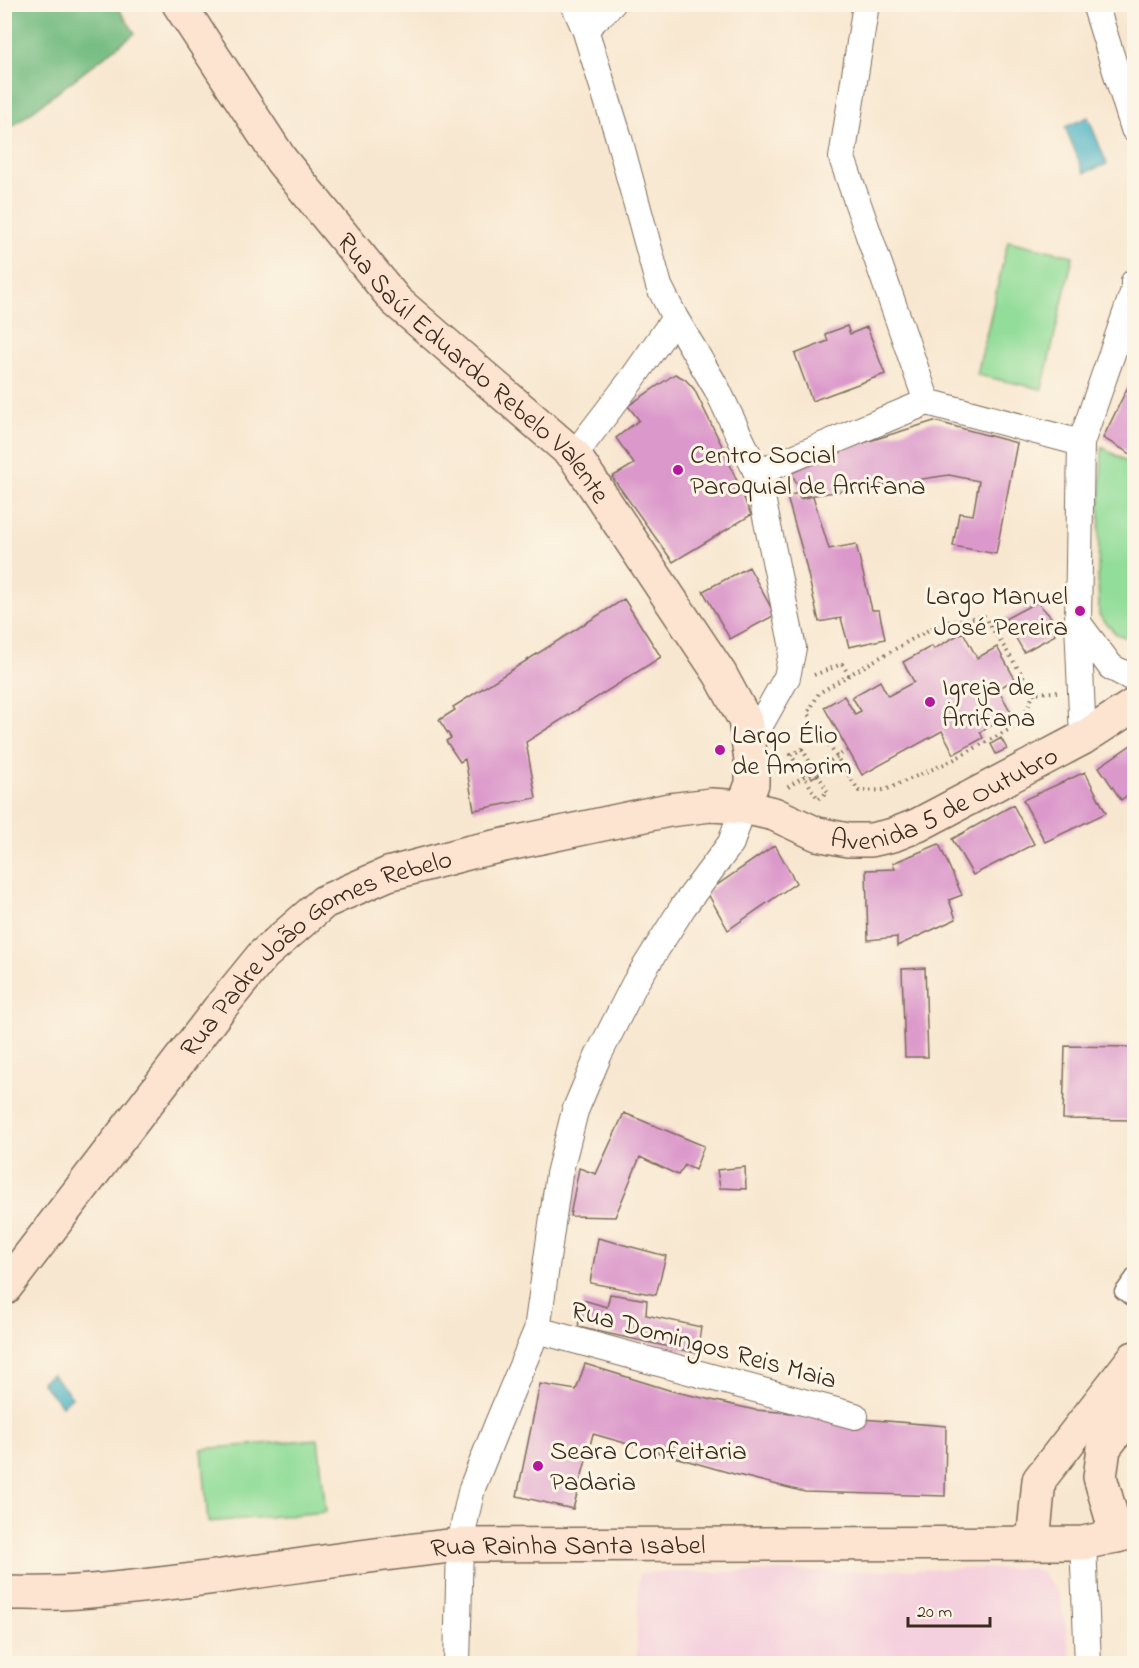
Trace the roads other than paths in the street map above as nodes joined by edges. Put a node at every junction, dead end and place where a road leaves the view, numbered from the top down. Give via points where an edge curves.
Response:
1 (179, 4) edge
2 (574, 4) edge
3 (612, 4) edge
4 (866, 4) edge
5 (1095, 4) edge
6 (585, 29) junction
7 (1127, 88) edge
8 (1134, 129) edge
9 (1134, 282) edge
10 (675, 318) junction
11 (927, 402) junction
12 (1081, 443) junction
13 (574, 455) junction
14 (757, 473) junction
15 (1078, 623) junction
16 (1134, 679) edge
17 (1134, 705) edge
18 (1083, 738) junction
19 (750, 743) junction
20 (743, 807) junction
21 (1134, 1274) edge
22 (4, 1289) edge
23 (1134, 1302) edge
24 (537, 1330) junction
25 (1134, 1358) edge
26 (1134, 1409) edge
27 (855, 1416) dead end
28 (1126, 1534) edge
29 (1033, 1543) junction
30 (1083, 1543) junction
31 (460, 1545) junction
32 (4, 1593) edge
33 (457, 1664) edge
34 (1088, 1664) edge

1 - 13 street, Rua Saúl Eduardo Rebelo Valente via 281,160 396,302
2 - 6 street
3 - 6 street
4 - 11 street via 842,158
5 - 7 street
6 - 10 street via 659,286
7 - 8 street
9 - 12 street
10 - 13 street
10 - 14 street via 717,389
11 - 12 street
11 - 14 street
12 - 15 street
13 - 19 street, Rua Saúl Eduardo Rebelo Valente via 720,674 745,720
14 - 19 street via 793,648 787,677
15 - 16 street via 1111,667
15 - 18 street
17 - 18 street, Avenida 5 de Outubro
18 - 20 street, Avenida 5 de Outubro via 918,825 872,840 817,834 774,814
19 - 20 street via 752,784
20 - 22 street, Rua Padre João Gomes Rebelo via 711,805 669,810 471,852 388,874 324,902 263,955
20 - 24 street via 732,843 683,907 635,983 575,1111 559,1173
21 - 23 lane via 1121,1292
24 - 27 street, Rua Domingos Reis Maia
24 - 31 street via 472,1488
25 - 29 street via 1039,1480
26 - 28 street via 1104,1448 1100,1478
28 - 30 street, Rua Rainha Santa Isabel
29 - 30 street, Rua Rainha Santa Isabel
29 - 31 street, Rua Rainha Santa Isabel
30 - 34 street
31 - 32 street, Rua Rainha Santa Isabel via 76,1592
31 - 33 street

